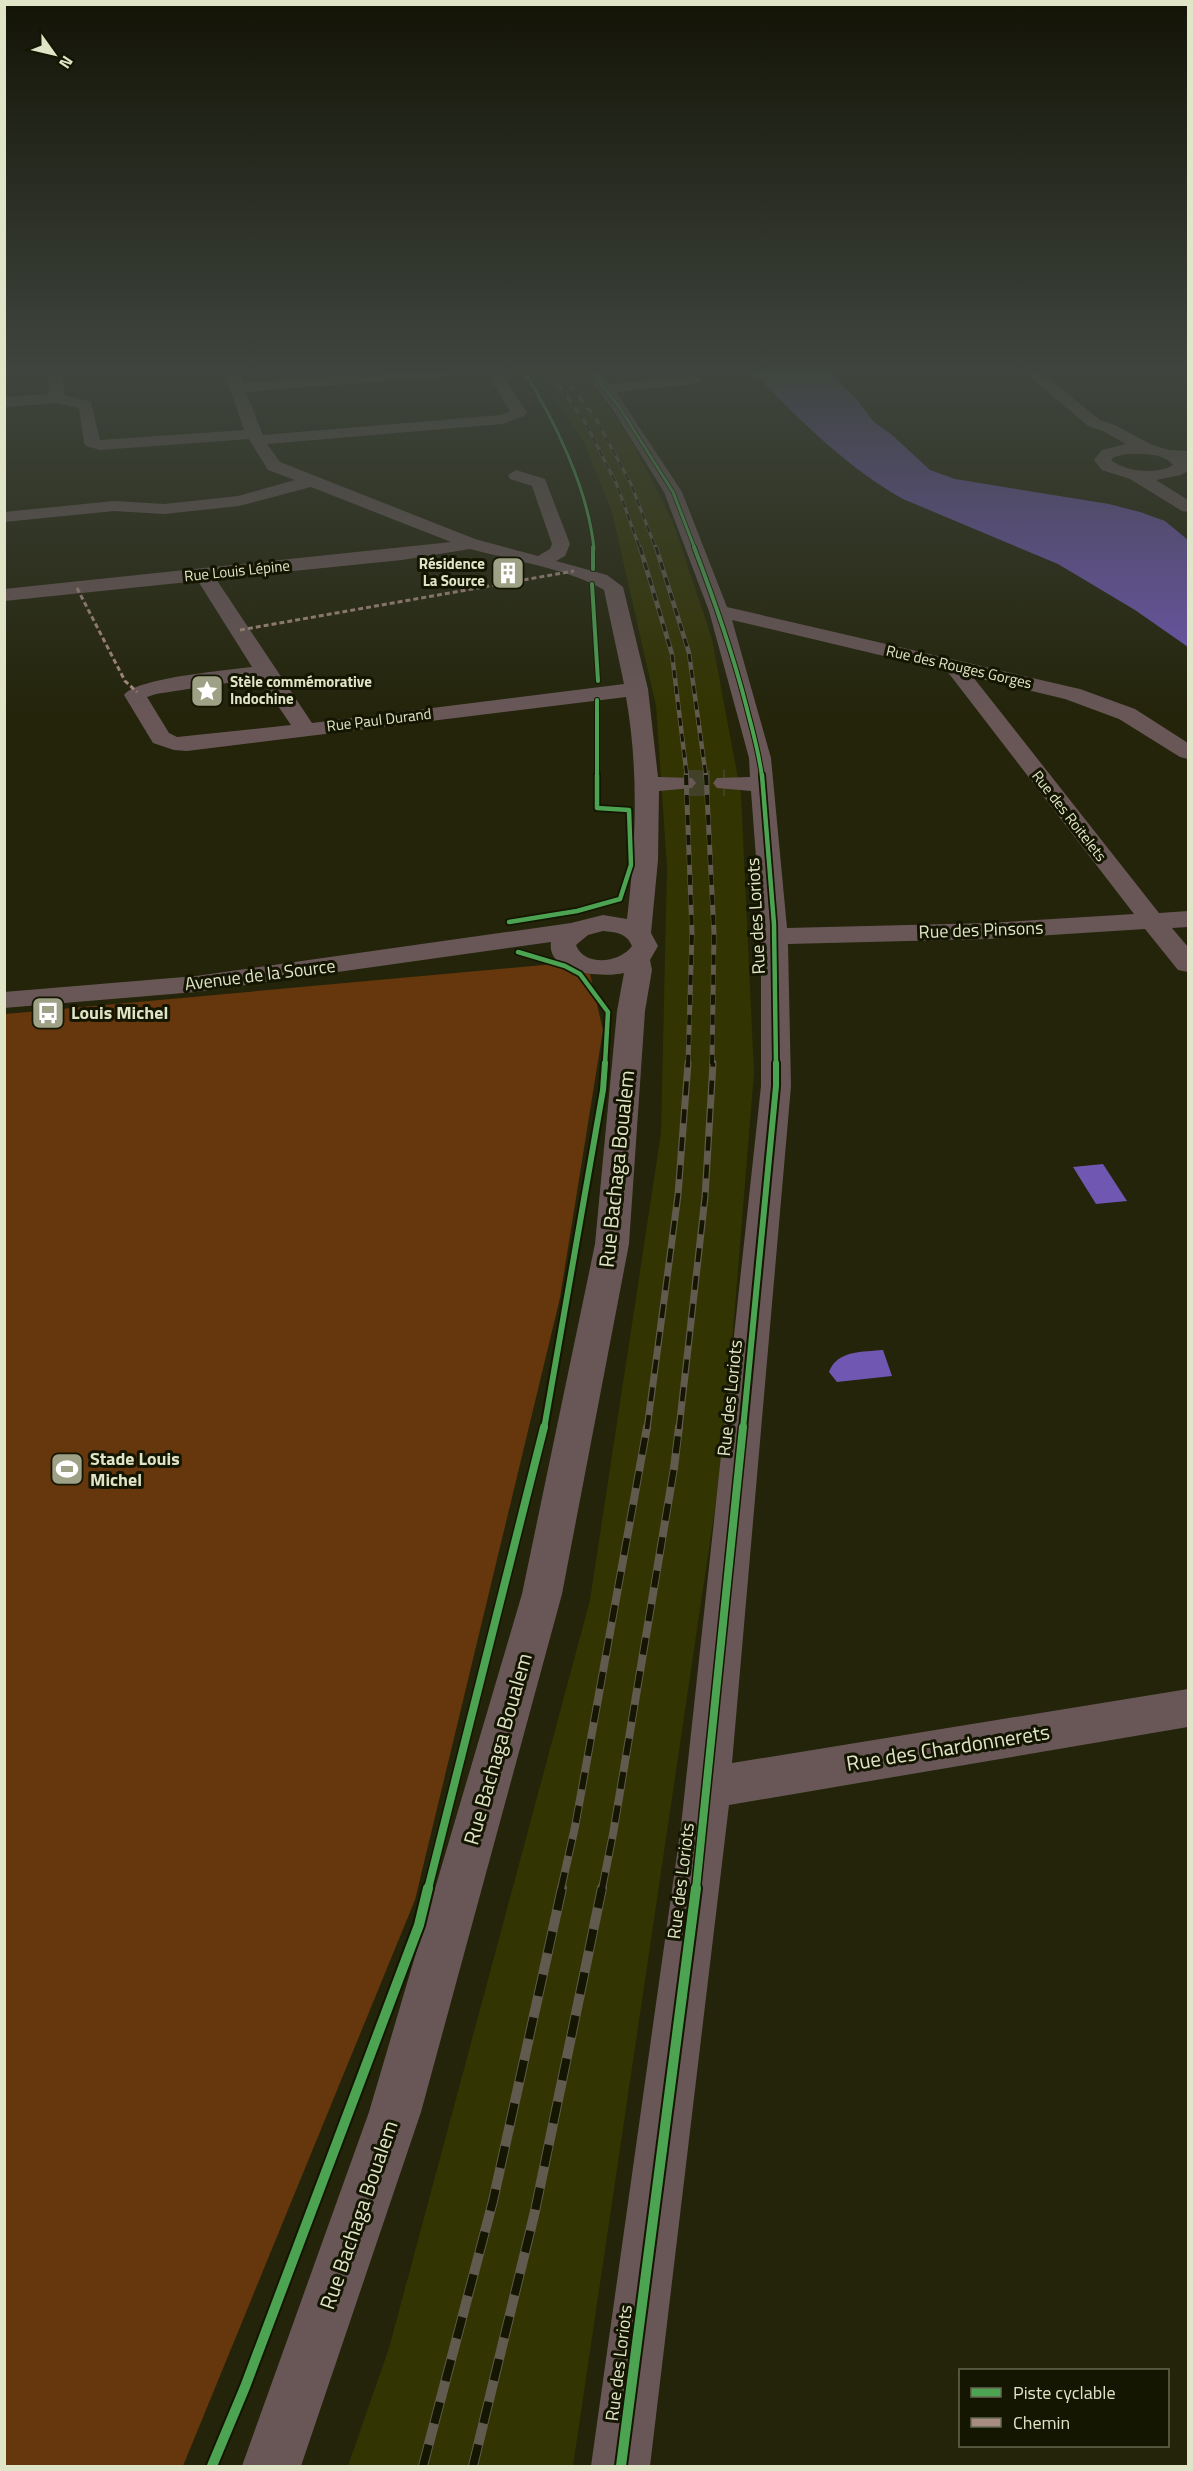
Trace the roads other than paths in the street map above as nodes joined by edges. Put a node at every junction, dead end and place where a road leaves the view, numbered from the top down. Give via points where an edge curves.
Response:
1 (304, 483) edge
2 (318, 483) edge
3 (539, 483) edge
4 (668, 483) edge
5 (1149, 483) edge
6 (1188, 507) edge
7 (4, 517) edge
8 (469, 543) junction
9 (540, 562) junction
10 (204, 575) junction
11 (4, 595) edge
12 (719, 611) junction
13 (953, 665) junction
14 (265, 671) junction
15 (637, 689) junction
16 (306, 730) junction
17 (1188, 752) edge
18 (684, 783) tunnel mouth
19 (725, 783) tunnel mouth
20 (647, 784) junction
21 (762, 784) junction
22 (642, 900) junction
23 (1188, 920) edge
24 (1152, 922) junction
25 (603, 923) junction
26 (774, 936) junction
27 (569, 942) junction
28 (637, 946) junction
29 (1188, 964) edge
30 (606, 968) junction
31 (4, 1000) edge
32 (631, 1011) junction
33 (1188, 1708) edge
34 (708, 1788) junction
35 (272, 2466) edge
36 (621, 2466) edge

1 - 7 street via 239,501 164,509 114,506
2 - 8 street
3 - 9 street via 561,544 558,552
4 - 12 street, Rue des Loriots
5 - 6 street
8 - 9 street
8 - 10 street, Rue Louis Lépine via 457,548
9 - 15 street, Rue Bachaga Boualem via 600,579 613,587
10 - 11 street, Rue Louis Lépine
10 - 14 street, Rue Paul Durand
12 - 13 street, Rue des Rouges Gorges
12 - 21 street, Rue des Loriots via 760,759
13 - 17 street, Rue des Rouges Gorges via 1072,694 1127,714
13 - 24 street, Rue des Roitelets
14 - 16 street, Rue Paul Durand
14 - 16 street via 151,688 135,695 161,738 174,743
15 - 16 street, Rue Paul Durand
15 - 20 street, Rue Bachaga Boualem
18 - 20 street
19 - 21 street
20 - 22 street, Rue Bachaga Boualem
21 - 26 street, Rue des Loriots
22 - 25 street via 622,916
22 - 28 street, Rue Bachaga Boualem
23 - 24 street, Rue des Pinsons
24 - 26 street, Rue des Pinsons
24 - 29 street, Rue des Roitelets
25 - 27 street via 581,927
25 - 28 street via 628,927
26 - 34 street, Rue des Loriots via 776,1086
27 - 30 street via 581,964
27 - 31 street, Avenue de la Source via 515,941 196,984
28 - 30 street via 617,967
28 - 32 street, Rue Bachaga Boualem via 638,970
30 - 32 street
32 - 35 street, Rue Bachaga Boualem via 612,1244 542,1594 395,2112
33 - 34 street, Rue des Chardonnerets
34 - 36 street, Rue des Loriots

